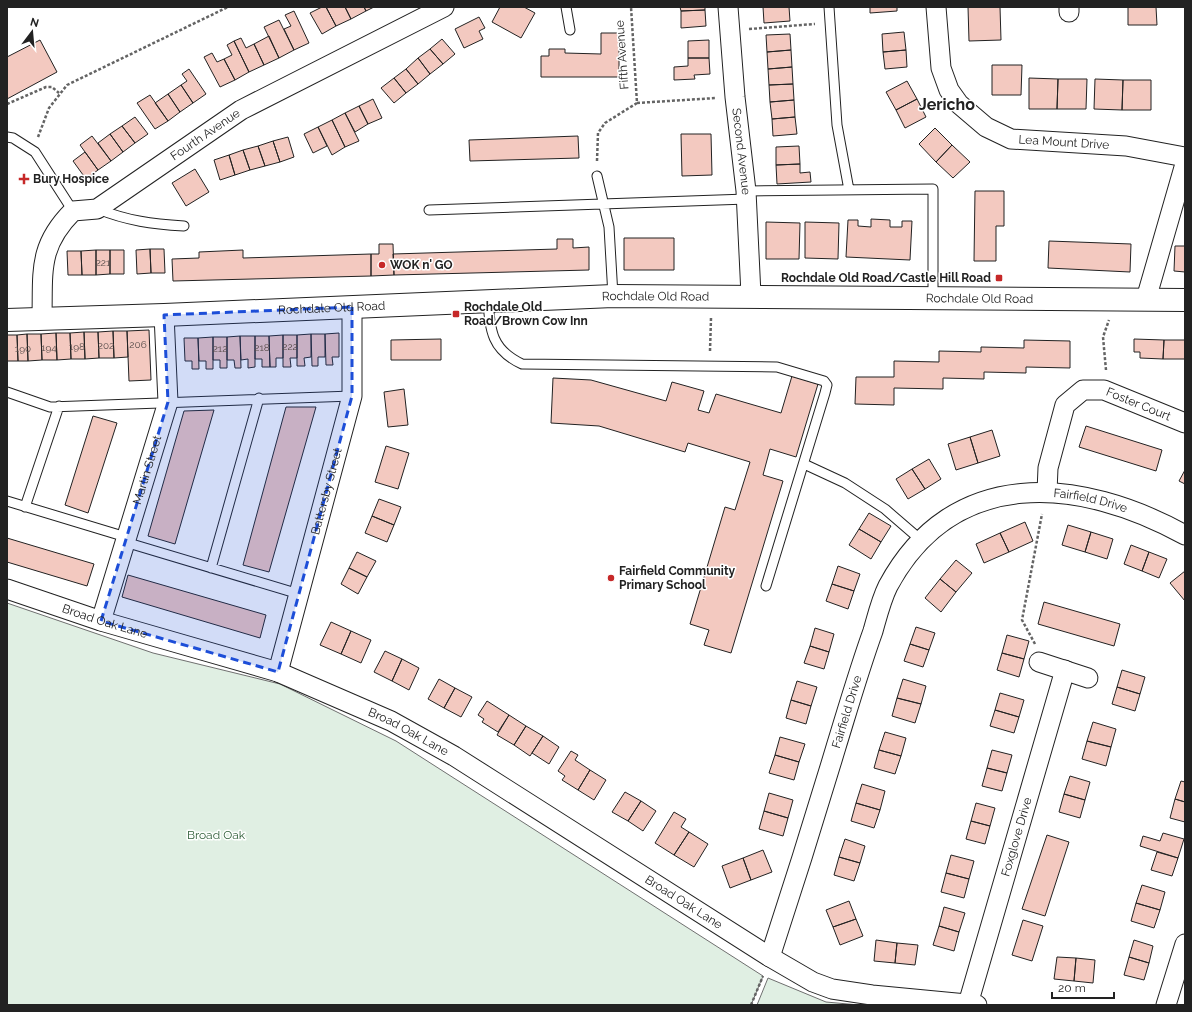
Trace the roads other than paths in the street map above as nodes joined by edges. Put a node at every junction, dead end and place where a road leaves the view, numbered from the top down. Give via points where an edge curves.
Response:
1 (444, 7) edge
2 (566, 7) edge
3 (728, 7) edge
4 (829, 7) edge
5 (936, 7) edge
6 (570, 30) dead end
7 (7, 137) edge
8 (1185, 157) edge
9 (1185, 164) edge
10 (597, 176) road end
11 (849, 190) junction
12 (746, 195) junction
13 (1180, 202) edge
14 (604, 203) junction
15 (97, 209) junction
16 (429, 210) dead end
17 (73, 211) junction
18 (184, 226) dead end
19 (751, 295) junction
20 (613, 296) junction
21 (933, 297) junction
22 (1146, 299) junction
23 (1185, 300) edge
24 (488, 301) junction
25 (352, 307) junction
26 (164, 315) junction
27 (42, 317) junction
28 (7, 320) edge
29 (7, 392) edge
30 (352, 396) junction
31 (259, 398) junction
32 (168, 402) junction
33 (59, 406) junction
34 (1185, 423) edge
35 (804, 464) junction
36 (1046, 492) junction
37 (7, 501) edge
38 (25, 506) junction
39 (1185, 535) edge
40 (126, 539) junction
41 (922, 542) junction
42 (211, 568) junction
43 (766, 586) dead end
44 (7, 589) edge
45 (299, 594) junction
46 (101, 621) junction
47 (1039, 662) road end
48 (1065, 670) junction
49 (278, 672) junction
50 (1088, 678) dead end
51 (1185, 944) edge
52 (770, 957) junction
53 (972, 1005) edge
54 (1166, 1005) edge

1 - 15 street, Fourth Avenue via 241,110
2 - 6 lane
3 - 12 street, Second Avenue
4 - 11 lane via 837,125
5 - 8 street, Lea Mount Drive via 941,68 949,90 959,104 986,127 1011,139 1126,146
7 - 17 lane via 35,152
9 - 13 street
10 - 14 lane
11 - 12 lane
11 - 21 lane via 933,189
12 - 14 lane
12 - 19 street, Second Avenue
13 - 22 street
14 - 16 lane
14 - 20 lane via 609,227
15 - 17 street, Fourth Avenue
15 - 18 lane via 142,223
17 - 27 street via 56,229 43,262
19 - 20 main road, Rochdale Old Road
19 - 21 main road, Rochdale Old Road
20 - 24 main road, Rochdale Old Road
21 - 22 main road, Rochdale Old Road
22 - 23 main road, Rochdale Old Road
24 - 25 main road, Rochdale Old Road
24 - 35 lane via 490,329 498,346 511,359 522,364 777,367 824,381 827,385
25 - 26 main road, Rochdale Old Road
25 - 30 street, Battersby Street
26 - 27 main road, Rochdale Old Road
26 - 32 street, Martin Street
27 - 28 main road, Rochdale Old Road
29 - 33 lane via 50,407
30 - 31 lane
30 - 45 street, Battersby Street
31 - 32 lane
31 - 42 lane
32 - 33 lane
32 - 40 street, Martin Street
33 - 38 lane
34 - 36 street, Foster Court via 1102,390 1083,390 1065,405 1048,468
35 - 41 lane via 845,483 885,509
35 - 43 lane
36 - 39 street, Fairfield Drive via 1080,496 1123,509 1162,523
36 - 41 street, Fairfield Drive via 1005,494 965,508 943,522
37 - 38 lane
38 - 40 lane
40 - 42 lane
40 - 46 street, Martin Street
41 - 52 street, Fairfield Drive via 906,559 888,587 858,672 808,842
42 - 45 lane
44 - 46 street, Broad Oak Lane
45 - 49 street, Battersby Street
46 - 49 street, Broad Oak Lane
47 - 48 street
48 - 50 street
48 - 53 street, Foxglove Drive
49 - 52 street, Broad Oak Lane via 391,722 454,756
51 - 54 street
52 - 53 street via 812,982 832,989

